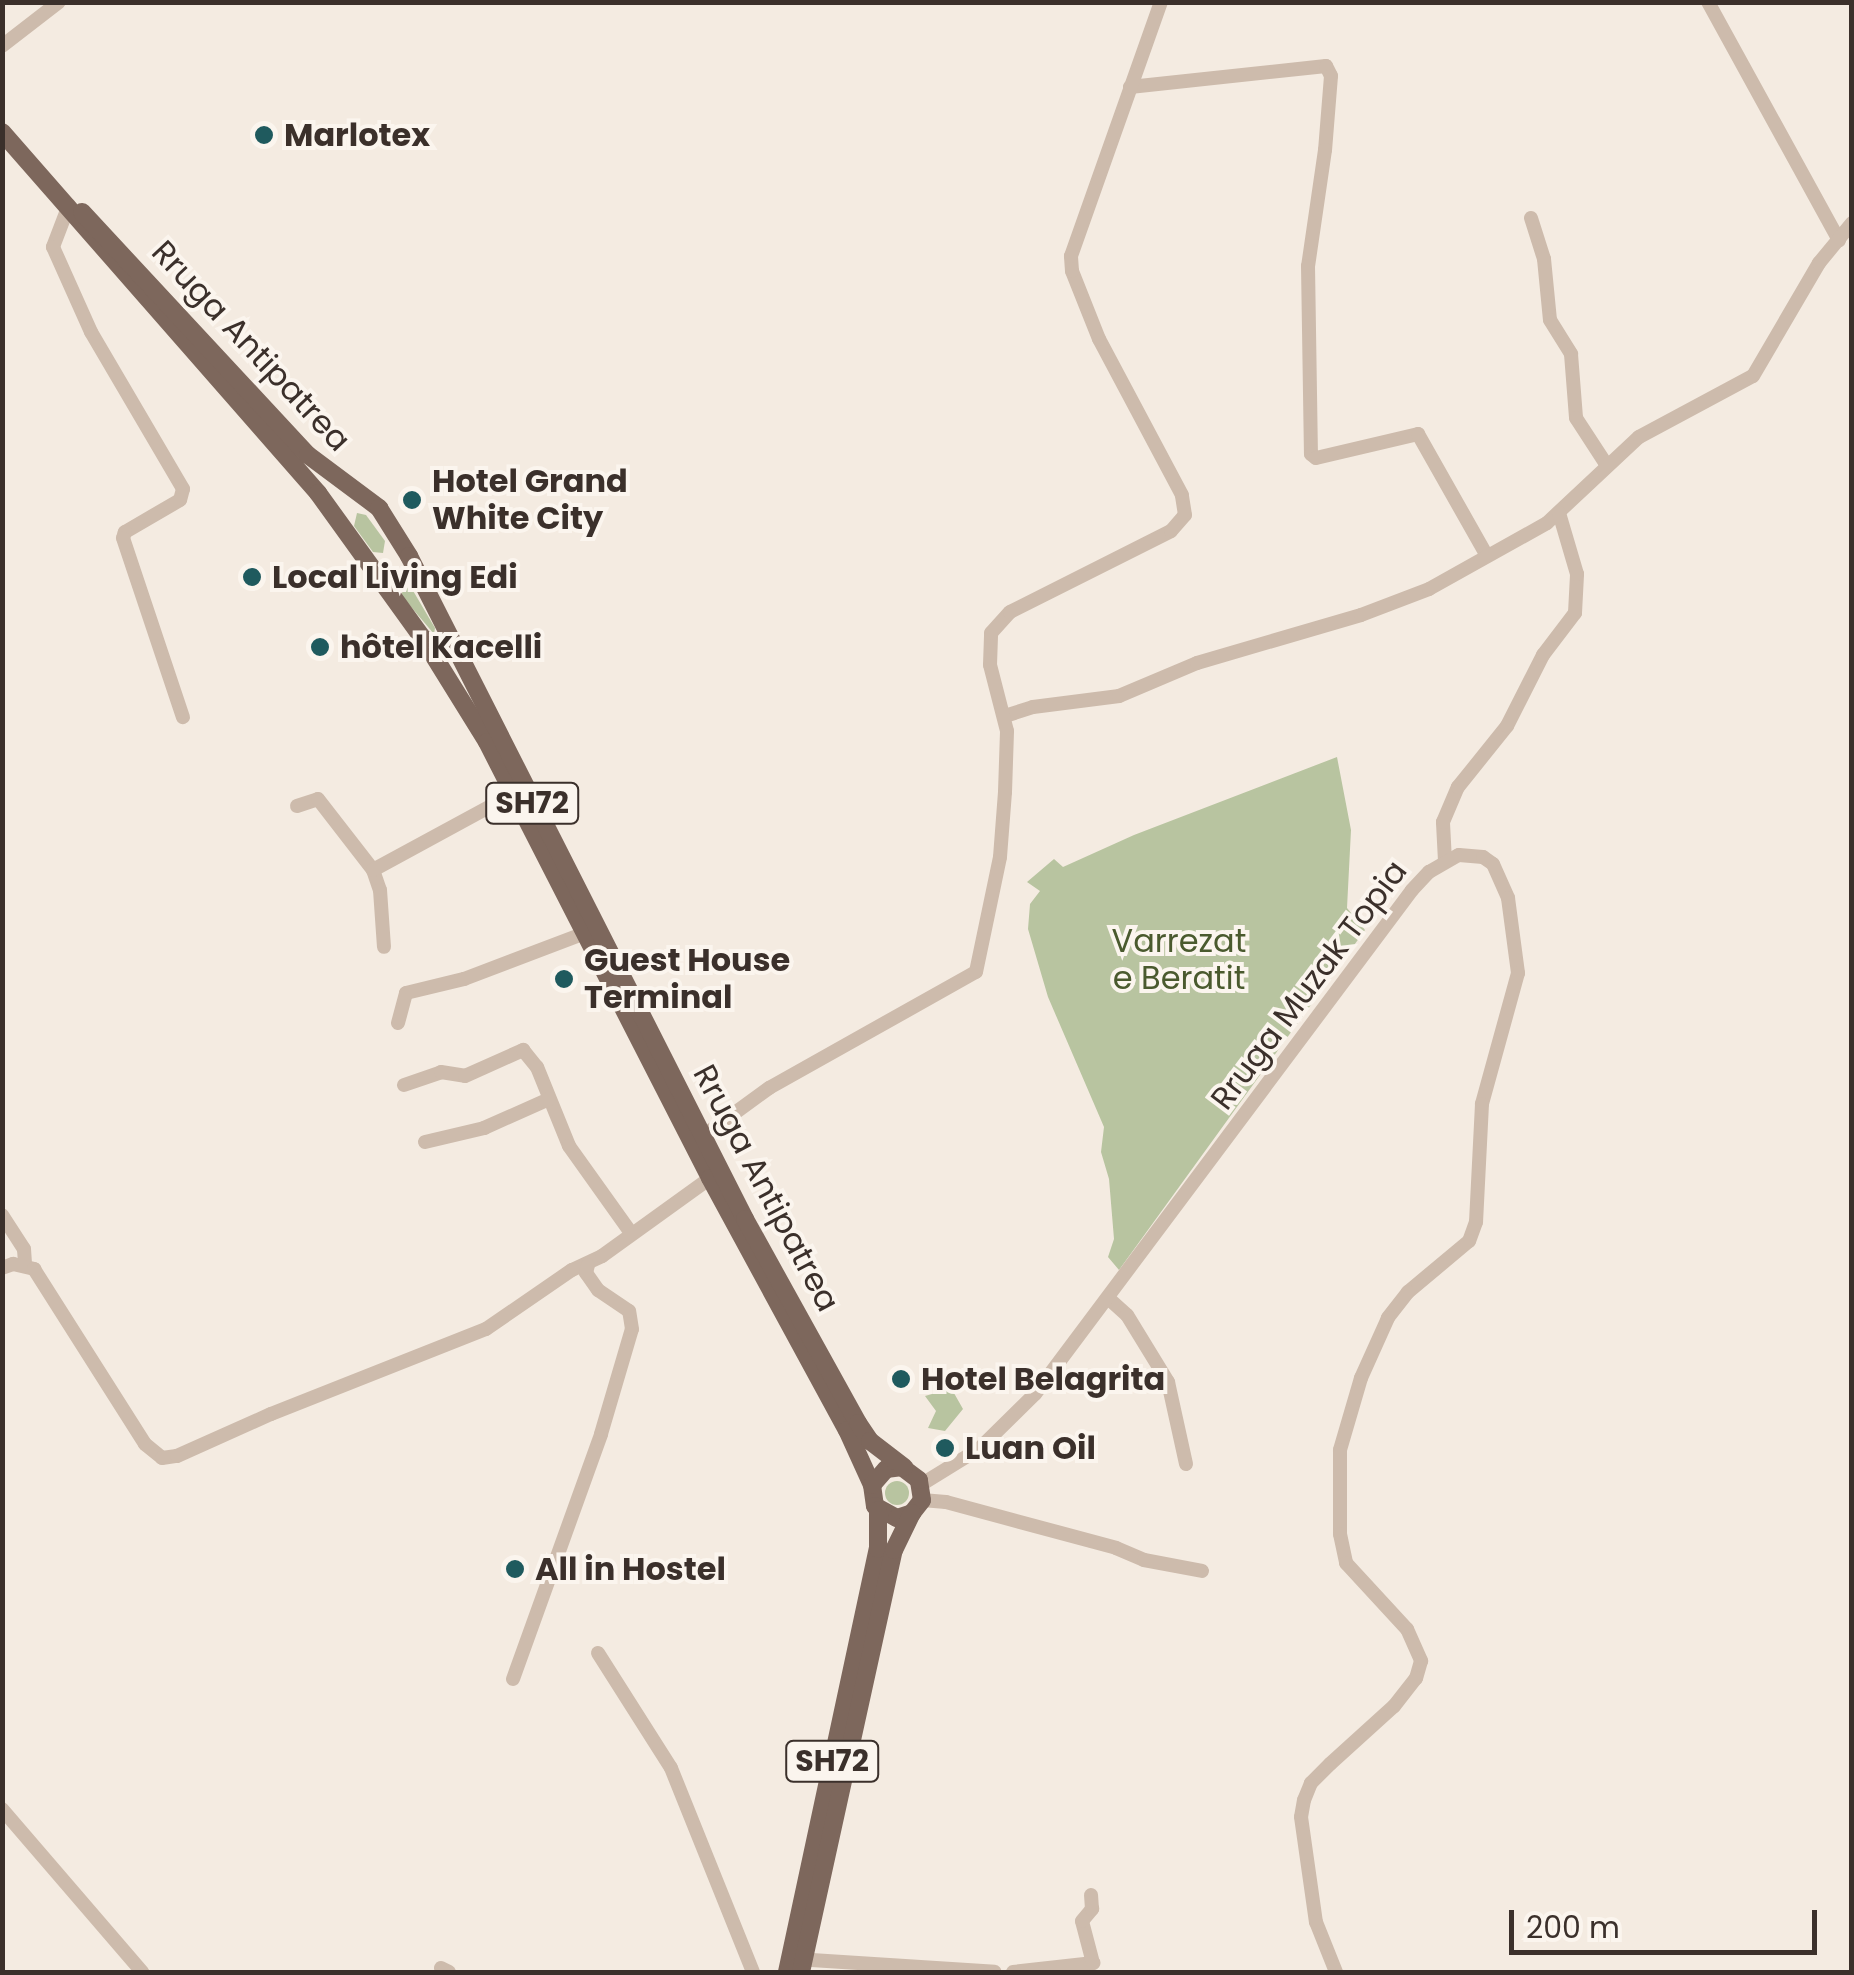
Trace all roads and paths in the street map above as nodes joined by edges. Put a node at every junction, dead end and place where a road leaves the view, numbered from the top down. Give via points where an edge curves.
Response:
1 (59, 2) edge
2 (1161, 2) edge
3 (1708, 2) edge
4 (2, 46) edge
5 (1130, 87) junction
6 (2, 132) edge
7 (69, 206) junction
8 (1531, 218) dead end
9 (1852, 223) edge
10 (1839, 240) junction
11 (1606, 464) junction
12 (366, 497) junction
13 (1559, 513) junction
14 (336, 519) junction
15 (409, 556) junction
16 (1487, 556) junction
17 (379, 576) junction
18 (1005, 716) junction
19 (182, 717) dead end
20 (492, 739) junction
21 (513, 794) junction
22 (297, 806) dead end
23 (1446, 861) junction
24 (372, 870) junction
25 (590, 932) junction
26 (384, 946) dead end
27 (398, 1022) dead end
28 (404, 1085) dead end
29 (549, 1099) junction
30 (698, 1141) junction
31 (425, 1142) dead end
32 (710, 1178) junction
33 (2, 1214) edge
34 (631, 1233) junction
35 (24, 1264) junction
36 (588, 1264) junction
37 (2, 1268) edge
38 (1108, 1298) junction
39 (791, 1311) junction
40 (1186, 1464) dead end
41 (908, 1469) junction
42 (872, 1485) junction
43 (919, 1499) junction
44 (878, 1510) junction
45 (1202, 1570) dead end
46 (598, 1653) dead end
47 (513, 1679) dead end
48 (2, 1809) edge
49 (1091, 1896) dead end
50 (795, 1966) edge
51 (142, 1972) edge
52 (753, 1972) edge
53 (994, 1972) edge
54 (1013, 1972) edge
55 (1336, 1972) edge

1 - 4 street
2 - 5 street
3 - 10 street
5 - 16 street via 1326,66 1331,76 1325,150 1308,266 1311,454 1418,434
5 - 18 street via 1071,256 1072,271 1099,338 1182,495 1185,514 1172,531 998,622 990,665
6 - 7 main road, Rruga Antipatrea / SH72
7 - 12 main road, Rruga Antipatrea / SH72 via 102,230 308,455
7 - 14 main road, Rruga Antipatrea / SH72
7 - 19 street via 53,247 91,332 184,490 180,500 122,538
8 - 11 street via 1544,259 1550,320 1572,361 1576,418
9 - 10 street
10 - 11 street via 1754,376 1657,426
11 - 13 street
12 - 14 main road
12 - 15 main road, Rruga Antipatrea / SH72
13 - 16 street
13 - 23 street via 1577,574 1577,606 1543,654 1507,726 1458,788 1443,822
14 - 17 main road, Rruga Antipatrea / SH72
15 - 17 main road
15 - 20 main road, Rruga Antipatrea / SH72
16 - 18 street via 1415,595 1197,664 1124,695
17 - 20 main road, Rruga Antipatrea / SH72
18 - 30 street via 1000,857 976,972 768,1088
20 - 21 main road, Rruga Antipatrea / SH72
20 - 25 main road, Rruga Antipatrea / SH72
21 - 24 street
21 - 25 main road, Rruga Antipatrea / SH72
22 - 24 street via 318,799
23 - 38 street, Rruga Muzak Topia via 1378,932
23 - 55 street, Rruga Muzak Topia via 1472,854 1493,864 1508,898 1518,973 1482,1104 1476,1222 1469,1241 1408,1292 1388,1318 1340,1450 1346,1563 1407,1629 1422,1662 1394,1706 1320,1774 1304,1800 1316,1922
24 - 26 street
25 - 27 street via 464,979 406,992
25 - 30 main road, Rruga Antipatrea / SH72
28 - 29 street via 441,1072 465,1076 523,1050
29 - 31 street via 484,1128
29 - 34 street via 569,1146
30 - 32 main road, Rruga Antipatrea / SH72
30 - 39 main road, Rruga Antipatrea / SH72
32 - 34 street
32 - 39 main road, Rruga Antipatrea / SH72
33 - 35 street via 24,1249
34 - 36 street
35 - 36 street via 44,1280 145,1444 162,1458 486,1328
35 - 37 street
36 - 47 street via 591,1282 629,1311 632,1329
38 - 40 street via 1127,1315 1168,1382
38 - 43 street, Rruga Muzak Topia via 1035,1394
39 - 41 main road, Rruga Antipatrea / SH72 via 870,1441
39 - 42 main road, Rruga Antipatrea / SH72
41 - 42 main road via 886,1469
41 - 43 main road, Rruga Antipatrea / SH72
42 - 44 main road, Rruga Antipatrea / SH72
43 - 44 main road via 892,1518
43 - 45 street
43 - 50 main road, SH72 via 894,1550
44 - 50 main road, Rruga Antipatrea / SH72 via 878,1549
46 - 52 street via 671,1768
48 - 51 street
49 - 54 street via 1092,1909 1082,1921 1093,1963
50 - 53 street

